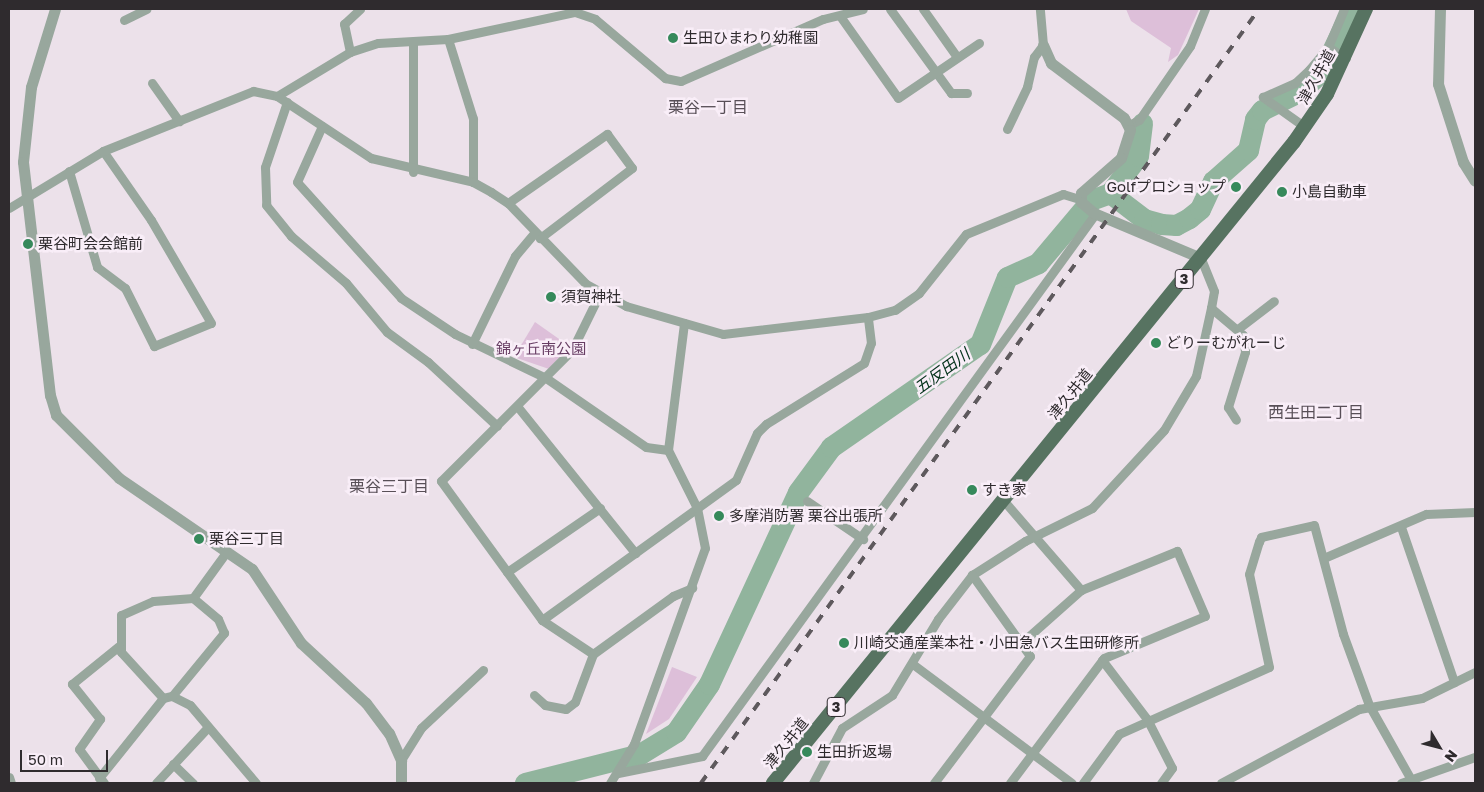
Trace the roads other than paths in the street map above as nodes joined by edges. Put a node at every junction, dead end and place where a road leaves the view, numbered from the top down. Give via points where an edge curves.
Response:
1 (55, 9) edge
2 (147, 9) edge
3 (360, 9) edge
4 (862, 9) edge
5 (890, 9) edge
6 (923, 9) edge
7 (1040, 9) edge
8 (1205, 9) edge
9 (1344, 9) edge
10 (1366, 9) edge
11 (1440, 9) edge
12 (575, 10) edge
13 (840, 16) junction
14 (124, 20) dead end
15 (448, 39) junction
16 (413, 42) junction
17 (979, 43) dead end
18 (1043, 44) junction
19 (1335, 51) junction
20 (350, 52) junction
21 (957, 58) junction
22 (934, 72) junction
23 (152, 83) dead end
24 (967, 94) dead end
25 (277, 96) junction
26 (287, 102) junction
27 (179, 120) junction
28 (1129, 125) junction
29 (322, 126) junction
30 (1305, 127) junction
31 (1007, 130) dead end
32 (103, 151) junction
33 (68, 172) junction
34 (413, 172) junction
35 (1475, 181) edge
36 (473, 182) junction
37 (26, 200) junction
38 (1080, 201) junction
39 (508, 202) junction
40 (9, 208) edge
41 (1095, 213) junction
42 (538, 235) junction
43 (1201, 258) junction
44 (600, 293) junction
45 (1274, 301) dead end
46 (1211, 308) junction
47 (868, 318) junction
48 (684, 323) junction
49 (1239, 328) junction
50 (472, 344) junction
51 (546, 378) junction
52 (517, 406) junction
53 (1236, 420) dead end
54 (497, 426) junction
55 (668, 450) junction
56 (807, 501) dead end
57 (1004, 501) junction
58 (600, 508) junction
59 (698, 508) junction
60 (1475, 512) edge
61 (1401, 527) junction
62 (1035, 536) junction
63 (863, 539) junction
64 (228, 551) junction
65 (635, 553) junction
66 (1326, 557) junction
67 (507, 572) junction
68 (972, 575) junction
69 (692, 588) junction
70 (1081, 590) junction
71 (193, 598) junction
72 (542, 620) junction
73 (1021, 643) junction
74 (119, 646) junction
75 (593, 654) junction
76 (1102, 660) junction
77 (914, 665) junction
78 (483, 670) dead end
79 (1475, 672) edge
80 (1454, 682) junction
81 (534, 696) dead end
82 (168, 697) junction
83 (1369, 705) junction
84 (982, 718) junction
85 (1147, 719) junction
86 (208, 727) junction
87 (1031, 754) junction
88 (1475, 758) edge
89 (400, 760) junction
90 (173, 764) junction
91 (620, 769) junction
92 (9, 777) edge
93 (101, 780) edge
94 (1412, 781) edge
95 (11, 783) edge
96 (156, 783) edge
97 (193, 783) edge
98 (256, 783) edge
99 (401, 783) edge
100 (610, 783) edge
101 (773, 783) edge
102 (814, 783) edge
103 (934, 783) edge
104 (1010, 783) edge
105 (1072, 783) edge
106 (1083, 783) edge
107 (1161, 783) edge
108 (1221, 783) edge
109 (1401, 783) edge

1 - 37 street via 28,102
2 - 14 street
3 - 20 street via 344,24
4 - 13 street
5 - 22 street
6 - 21 street
7 - 18 street
8 - 28 street via 1185,54 1139,120
9 - 19 street
10 - 19 main road, 津久井道 / 3
11 - 35 street via 1438,84 1463,162
12 - 13 street via 595,19 664,78 681,81 823,19
12 - 15 street
13 - 22 street via 898,98
15 - 16 street
15 - 36 street via 473,119
16 - 20 street via 378,43
16 - 34 street
17 - 21 street
18 - 28 street via 1051,63
18 - 31 street via 1034,57 1027,87
19 - 30 main road, 津久井道 / 3
19 - 30 street via 1295,83 1263,97
20 - 25 street
21 - 22 street
22 - 24 street via 951,93
23 - 27 street
25 - 26 street
25 - 27 street via 240,93
26 - 29 street
26 - 54 street via 264,167 266,206 291,236 346,283 387,332 428,362
27 - 32 street
28 - 38 street via 1128,147 1121,158
29 - 34 street via 371,158
29 - 50 street via 297,182 401,298
30 - 43 main road, 津久井道 / 3
32 - 33 street
32 - 33 street via 151,220 211,323 154,346 125,288 97,267
33 - 37 street
34 - 36 street
36 - 39 street
37 - 40 street
37 - 64 street via 50,395 56,415 119,478
38 - 41 street
38 - 47 street via 1063,194 966,234 919,293 895,310
39 - 42 street
39 - 42 street via 607,134 632,168
41 - 43 street
41 - 63 street
42 - 44 street via 567,268
42 - 50 street via 515,256
43 - 46 street via 1214,291
43 - 57 main road, 津久井道 / 3
44 - 48 street
44 - 51 street via 572,350
45 - 49 street
46 - 49 street
46 - 62 street via 1196,376 1164,430 1092,508
47 - 48 street via 724,334
47 - 59 street via 870,343 864,363 766,424 757,433 736,480
48 - 55 street
49 - 53 street via 1245,352 1228,407
50 - 51 street
51 - 52 street
51 - 55 street via 646,447
52 - 54 street
52 - 58 street
54 - 67 street via 441,481
55 - 59 street
56 - 63 street
57 - 62 street
57 - 101 main road, 津久井道 / 3
58 - 65 street
58 - 67 street
59 - 65 street
59 - 69 street via 705,548
60 - 61 street via 1426,514
61 - 66 street
61 - 80 street
62 - 68 street
62 - 70 street
63 - 91 street via 702,756
64 - 71 street
64 - 89 street via 264,582 301,643 366,703 389,733
65 - 72 street
66 - 83 street via 1343,634
66 - 85 street via 1314,525 1262,537 1249,574 1269,666
67 - 72 street
68 - 73 street
68 - 77 street via 938,619
69 - 75 street via 673,596
69 - 91 street via 634,744
70 - 73 street
70 - 76 street via 1177,551 1205,616
71 - 74 street via 152,600 121,615
71 - 82 street via 218,619 224,634
72 - 75 street
73 - 84 street via 1030,656
74 - 82 street via 131,667
74 - 93 street via 72,684 100,719 79,749
75 - 81 street via 574,702 566,709 545,705
76 - 85 street
76 - 87 street
77 - 84 street
77 - 102 street via 884,704 864,711 842,728
78 - 89 street via 421,728
79 - 80 street
80 - 83 street via 1422,698
82 - 86 street via 190,705
82 - 93 street
83 - 94 street
83 - 108 street
84 - 87 street
84 - 103 street
85 - 106 street via 1119,734
85 - 107 street via 1172,768
86 - 90 street
86 - 98 street
87 - 104 street
87 - 105 street
88 - 94 street
89 - 99 street
90 - 96 street
90 - 97 street
91 - 100 street
92 - 95 street
94 - 109 street

